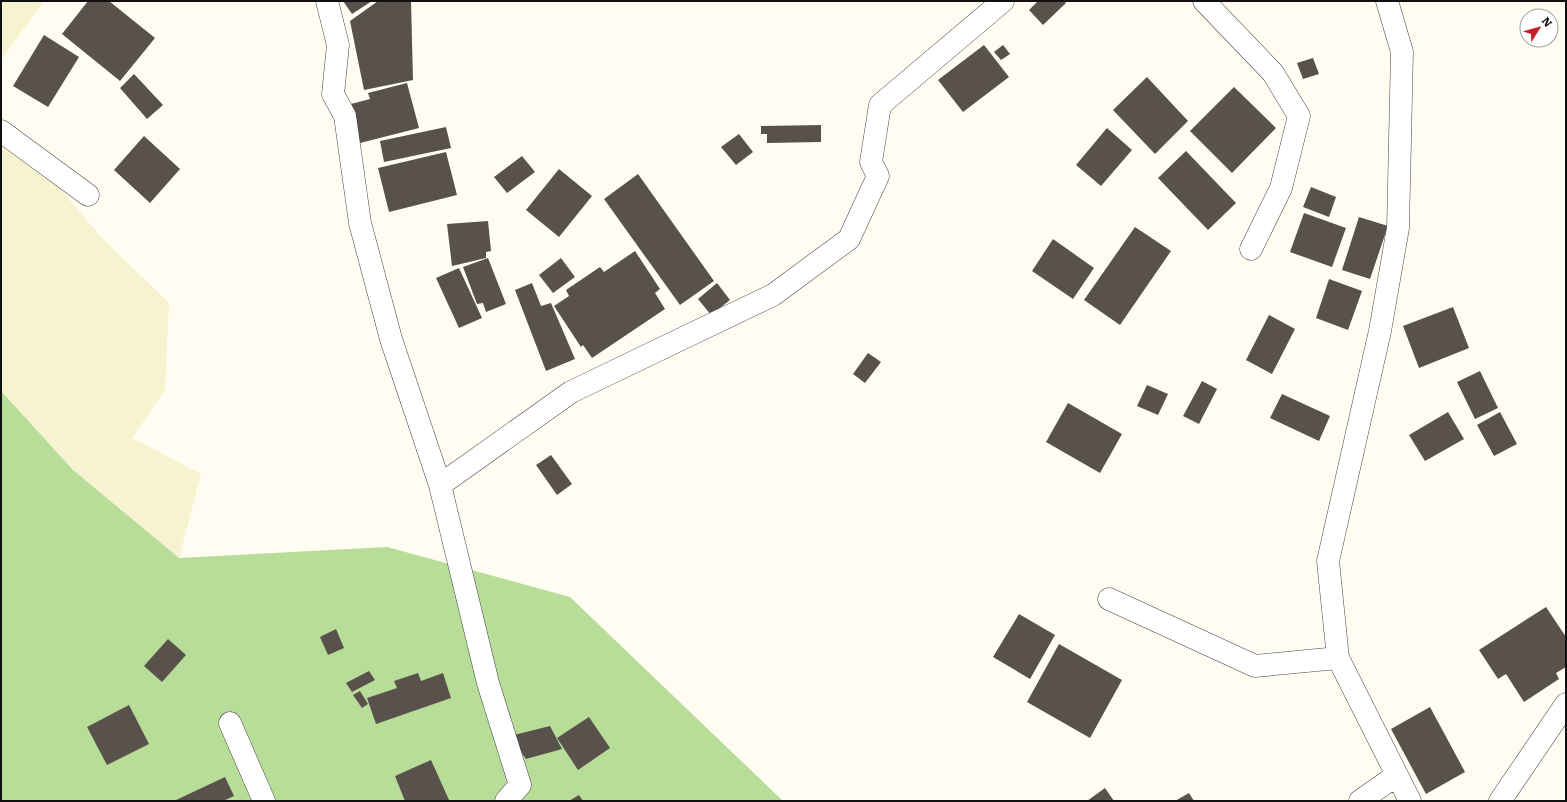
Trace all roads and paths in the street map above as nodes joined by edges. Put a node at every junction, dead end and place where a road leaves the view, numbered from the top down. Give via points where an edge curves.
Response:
1 (327, 1) edge
2 (1003, 1) edge
3 (1204, 1) edge
4 (1387, 1) edge
5 (1, 131) edge
6 (88, 195) dead end
7 (1251, 249) dead end
8 (440, 484) junction
9 (1109, 599) dead end
10 (1338, 658) junction
11 (1566, 704) edge
12 (230, 723) dead end
13 (1397, 775) junction
14 (264, 801) edge
15 (506, 801) edge
16 (1360, 801) edge
17 (1410, 801) edge
18 (1500, 801) edge

1 - 8 street via 338,45 333,94 345,116 360,223 391,339
2 - 8 street via 880,105 871,162 878,176 849,239 774,295 571,392
3 - 7 street via 1273,74 1299,116 1281,188
4 - 10 street via 1402,52 1398,228 1380,331 1328,561
5 - 6 street
8 - 15 street via 488,683 520,785
9 - 10 street via 1255,666
10 - 13 street
11 - 18 street
12 - 14 street
13 - 16 street
13 - 17 street

